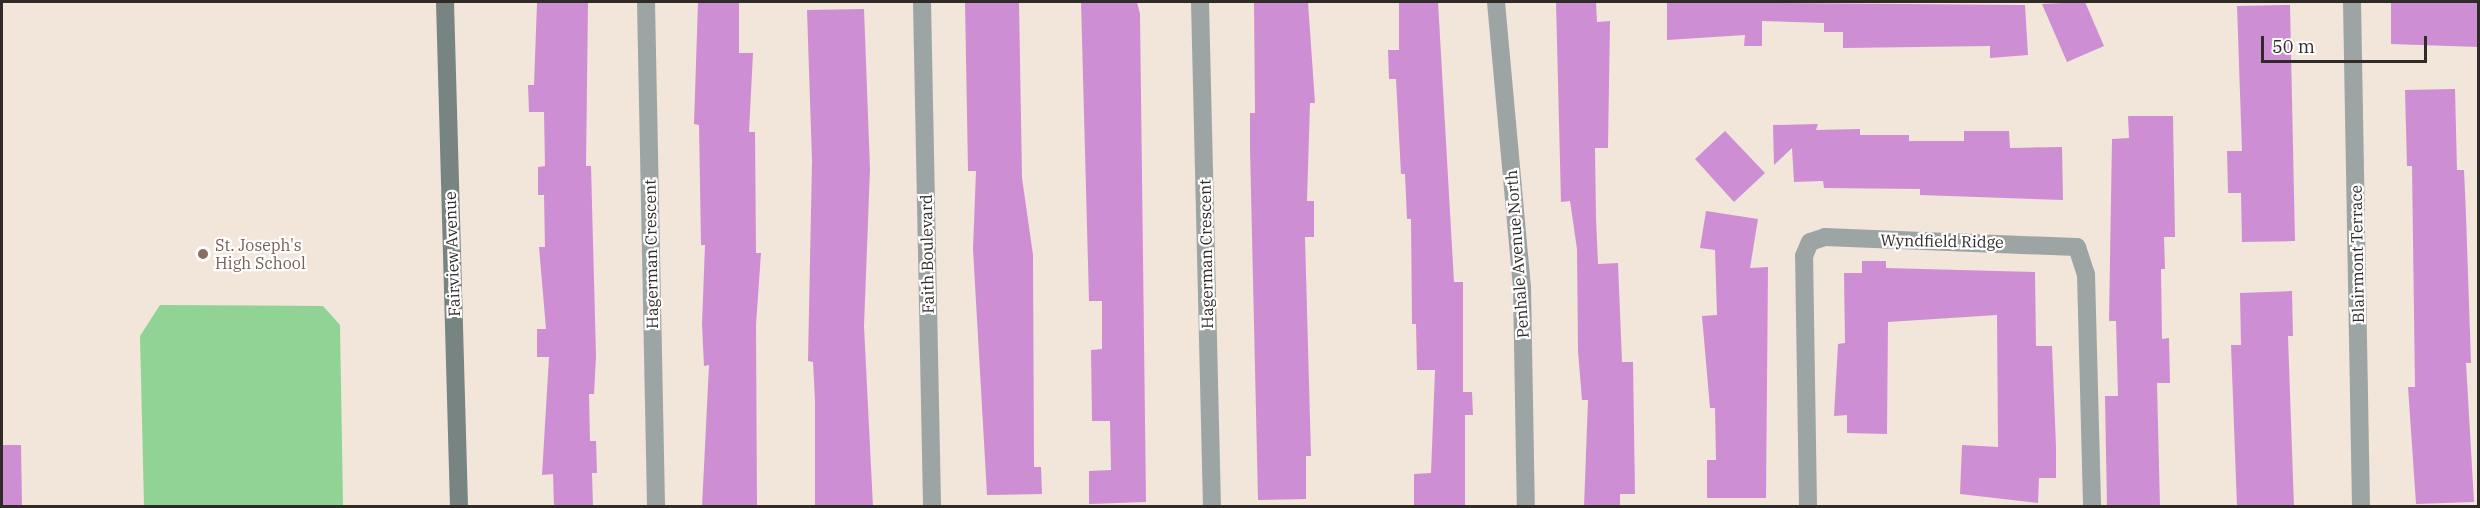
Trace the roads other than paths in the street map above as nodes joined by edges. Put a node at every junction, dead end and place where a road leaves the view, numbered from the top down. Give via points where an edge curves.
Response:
1 (445, 2) edge
2 (646, 2) edge
3 (922, 2) edge
4 (1200, 2) edge
5 (1496, 2) edge
6 (2352, 2) edge
7 (459, 507) edge
8 (656, 507) edge
9 (932, 507) edge
10 (1212, 507) edge
11 (1526, 507) edge
12 (1808, 507) edge
13 (2092, 507) edge
14 (2361, 507) edge

1 - 7 main road, Fairview Avenue
2 - 8 street, Hagerman Crescent
3 - 9 street, Faith Boulevard
4 - 10 street, Hagerman Crescent
5 - 11 street, Penhale Avenue North via 1522,287
6 - 14 street, Blairmont Terrace
12 - 13 street, Wyndfield Ridge via 1804,256 1810,242 1825,237 2077,248 2086,273

